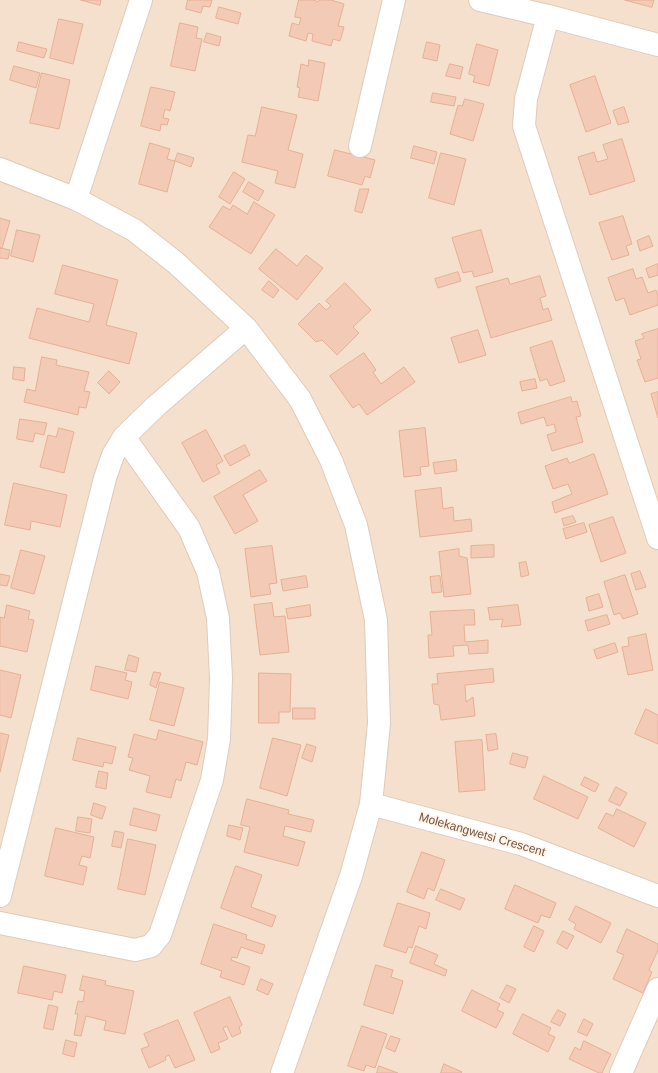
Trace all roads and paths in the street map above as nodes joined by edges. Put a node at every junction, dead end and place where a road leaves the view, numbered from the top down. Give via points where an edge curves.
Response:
1 (141, 0) edge
2 (394, 0) edge
3 (480, 0) edge
4 (548, 16) junction
5 (658, 45) edge
6 (360, 146) dead end
7 (0, 169) edge
8 (76, 199) junction
9 (246, 328) junction
10 (124, 437) junction
11 (658, 538) edge
12 (371, 804) junction
13 (0, 896) edge
14 (658, 896) edge
15 (0, 923) edge
16 (658, 989) edge
17 (282, 1073) edge
18 (621, 1073) edge

1 - 8 street
2 - 6 street
3 - 4 street
4 - 5 street
4 - 11 street via 526,99 524,126
7 - 8 street
8 - 9 street via 134,230 176,263
9 - 10 street
9 - 12 street via 300,399 331,460 356,525 376,620 379,723
10 - 13 street via 113,455 105,478
10 - 15 street via 189,528 208,572 218,618 221,678 219,740 212,780 160,935 151,946 135,950
12 - 14 street, Molekangwetsi Crescent via 521,844
12 - 17 street via 351,876
16 - 18 street

